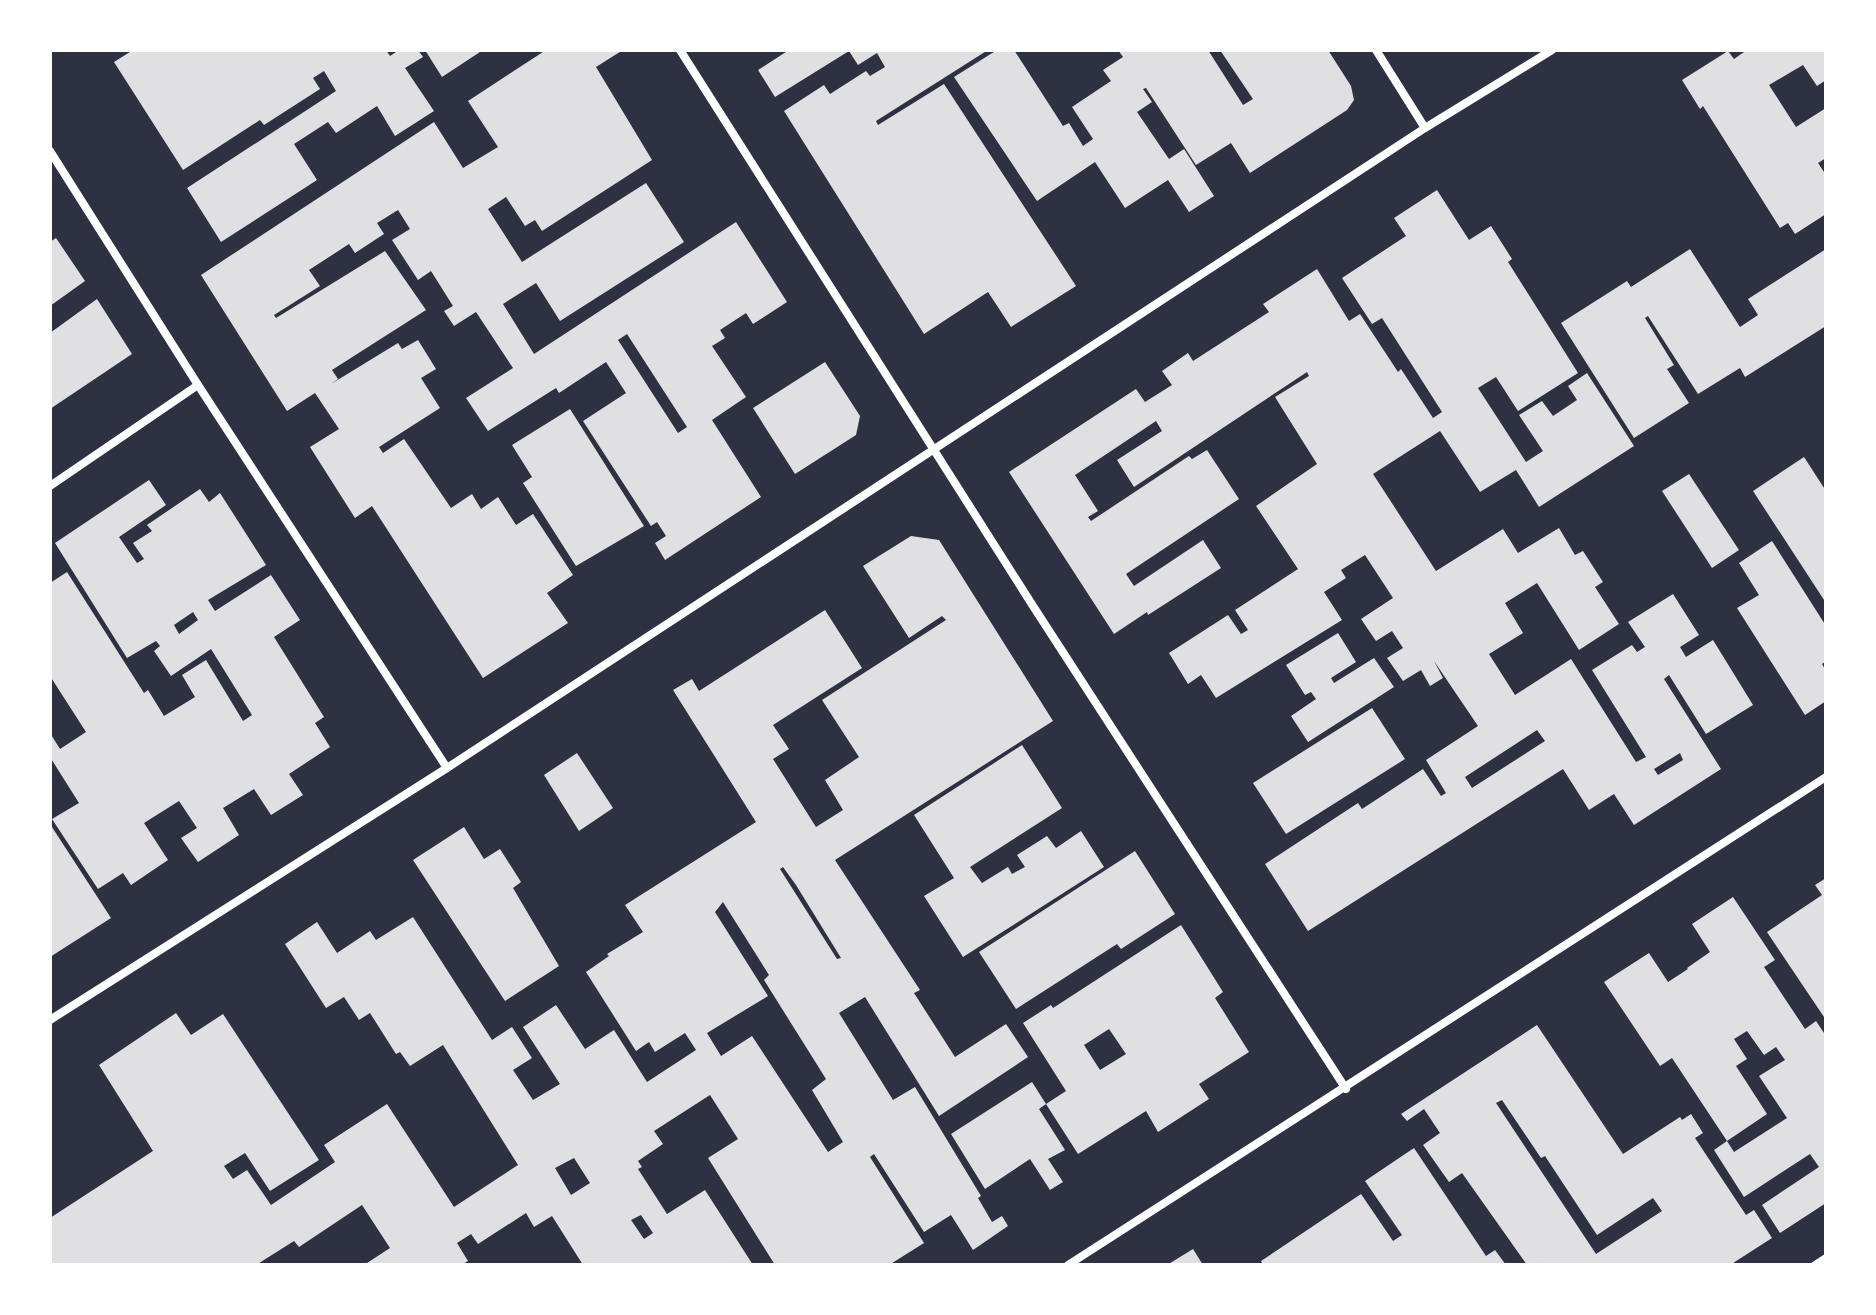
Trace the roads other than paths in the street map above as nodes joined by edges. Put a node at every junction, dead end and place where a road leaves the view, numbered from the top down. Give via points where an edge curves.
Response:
1 (680, 50) edge
2 (1376, 50) edge
3 (1552, 50) edge
4 (1425, 128) junction
5 (50, 151) edge
6 (198, 385) junction
7 (934, 450) junction
8 (50, 486) edge
9 (447, 768) junction
10 (1826, 777) edge
11 (50, 1020) edge
12 (1346, 1089) junction
13 (1826, 1258) edge
14 (1068, 1265) edge
15 (1815, 1265) edge

1 - 7 street
2 - 4 street
3 - 4 street
4 - 7 street
5 - 6 street
6 - 8 street
6 - 9 street
7 - 9 street
7 - 12 street
9 - 11 street
10 - 12 street
12 - 14 street
13 - 15 street

